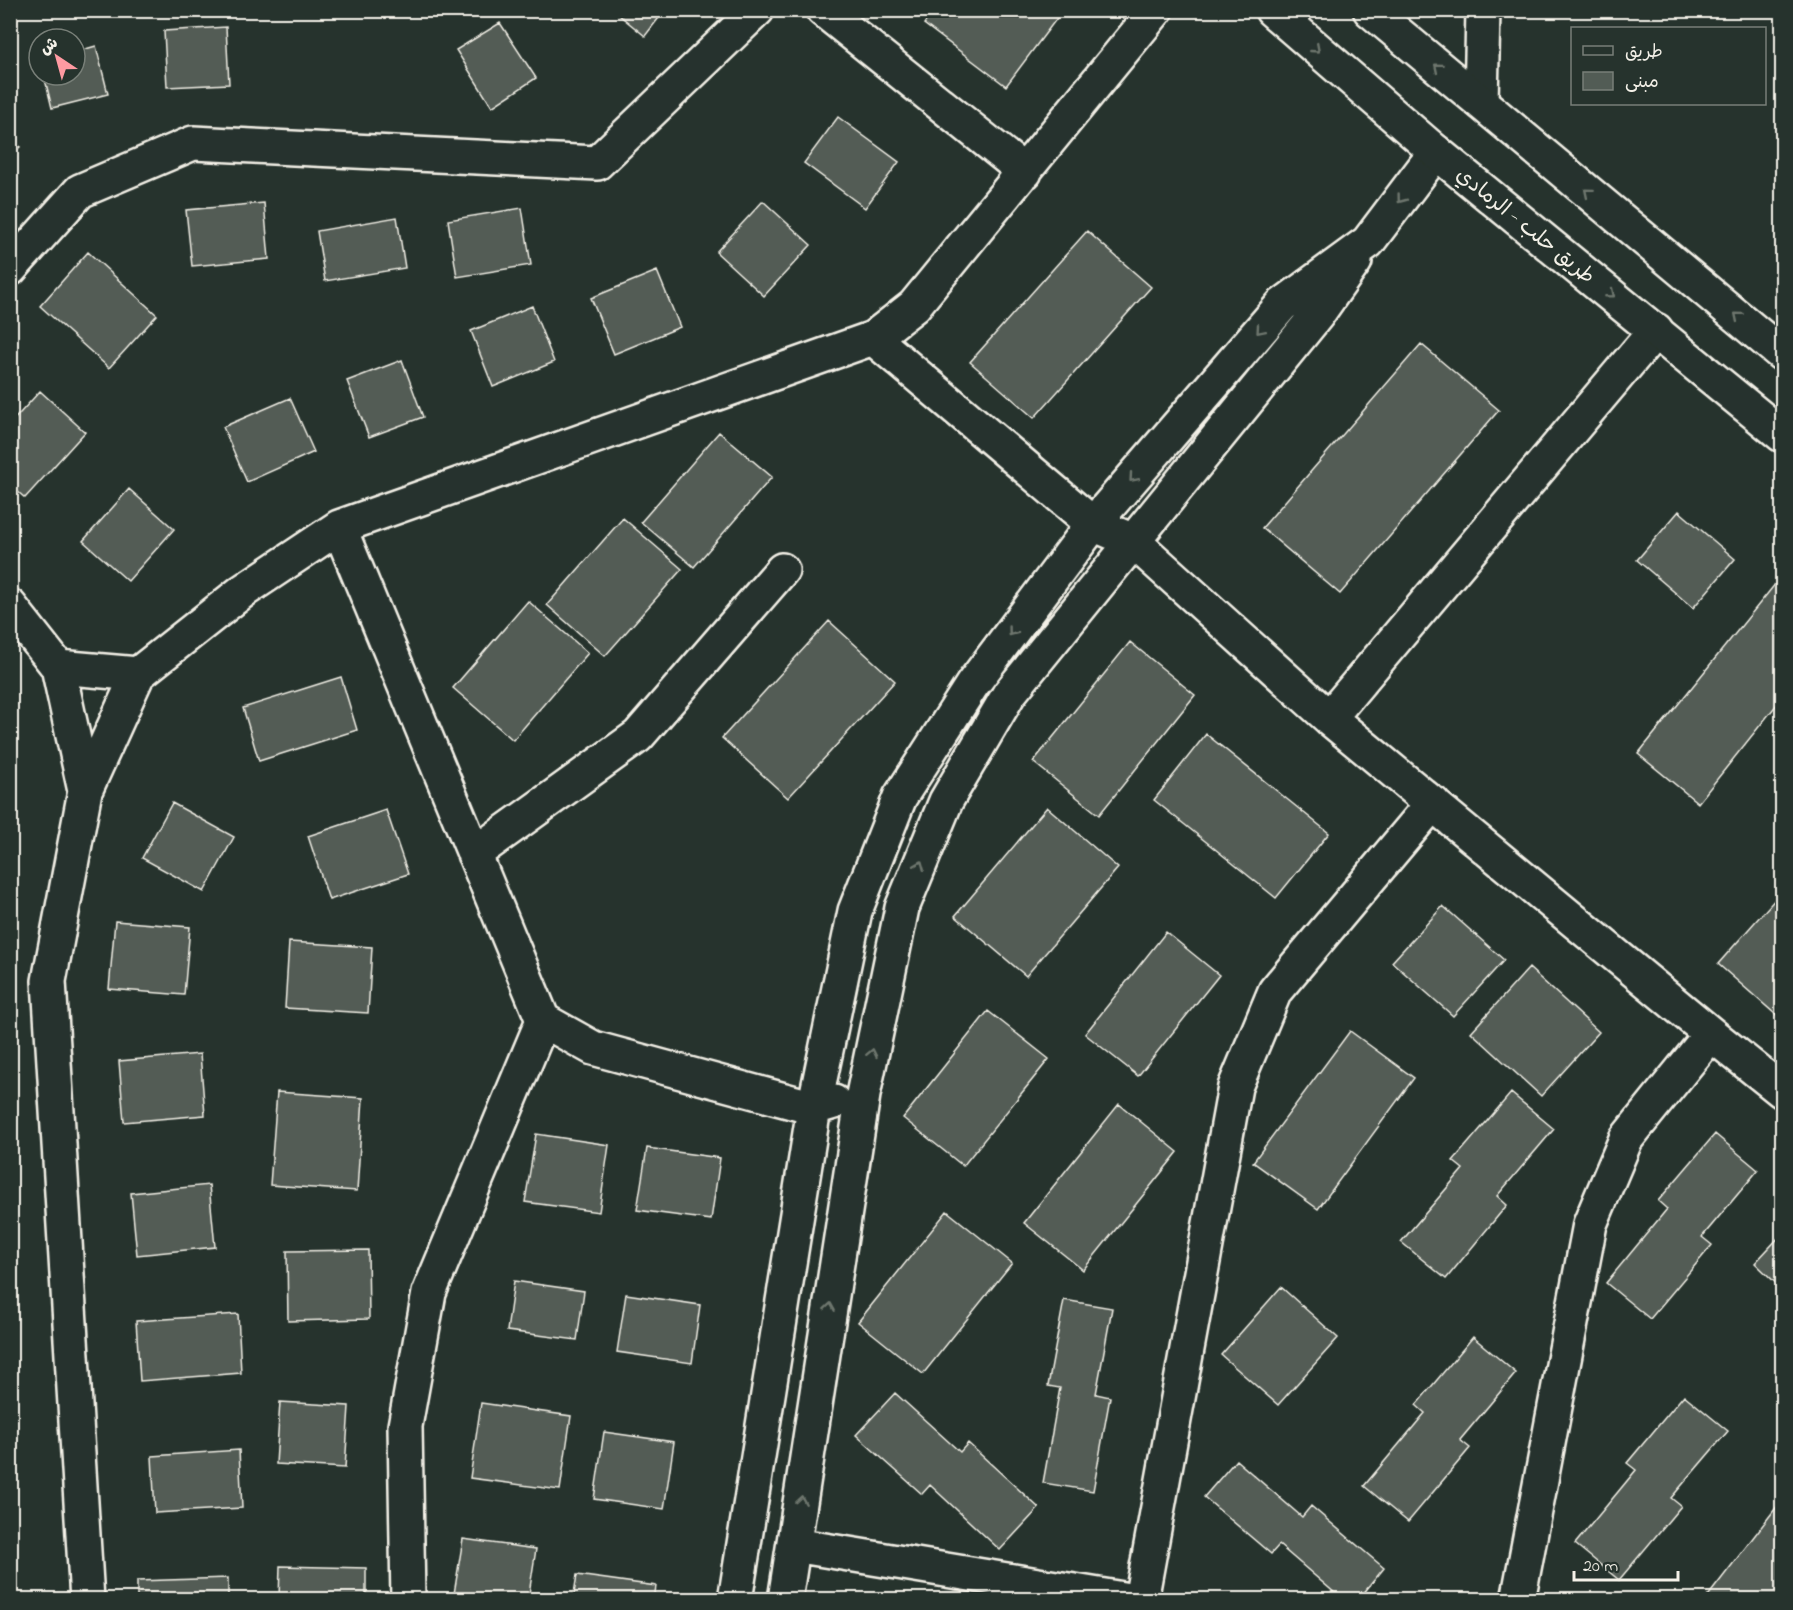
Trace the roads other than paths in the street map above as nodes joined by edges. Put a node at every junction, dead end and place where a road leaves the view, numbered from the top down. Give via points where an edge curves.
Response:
1 (757, 10) edge
2 (823, 10) edge
3 (1156, 10) edge
4 (1272, 10) edge
5 (1370, 10) edge
6 (1484, 10) edge
7 (1481, 102) junction
8 (1436, 152) junction
9 (1025, 172) junction
10 (1368, 242) junction
11 (10, 269) edge
12 (1656, 330) junction
13 (873, 338) junction
14 (1782, 354) edge
15 (1782, 435) edge
16 (1093, 524) junction
17 (339, 527) junction
18 (1133, 541) junction
19 (782, 570) dead end
20 (10, 606) edge
21 (58, 667) junction
22 (138, 674) junction
23 (1329, 718) junction
24 (85, 791) junction
25 (1433, 803) junction
26 (474, 854) junction
27 (543, 1020) junction
28 (1711, 1034) junction
29 (1782, 1092) edge
30 (863, 1095) junction
31 (814, 1108) junction
32 (794, 1545) junction
33 (87, 1599) edge
34 (408, 1599) edge
35 (735, 1599) edge
36 (785, 1599) edge
37 (1129, 1599) edge
38 (1141, 1599) edge
39 (1518, 1599) edge

1 - 11 main road via 597,163 193,143 80,191
2 - 9 main road
3 - 9 main road
4 -> 8 main road, طريق حلب - الرمادي
7 -> 5 main road
6 - 7 main road
14 -> 7 main road
8 -> 10 main road
8 -> 12 main road, طريق حلب - الرمادي
9 - 13 main road via 914,306
10 -> 16 main road via 1282,304
10 - 18 main road via 1317,315
12 - 15 main road, طريق حلب - الرمادي
12 - 23 main road
13 - 16 main road
13 - 17 main road
16 - 18 main road
16 -> 31 main road via 972,685 900,797 855,911
17 - 22 main road via 243,591
17 - 26 main road
18 - 23 main road
30 -> 18 main road via 902,908 946,801 1010,694
19 - 26 main road via 638,736
20 - 21 main road
21 - 22 main road
21 - 24 main road
22 - 24 main road
23 - 25 main road
24 - 33 main road via 48,981
25 - 28 main road
25 - 38 main road via 1275,991 1235,1086
26 - 27 main road
27 - 31 main road via 593,1048
27 - 34 main road via 429,1293 405,1426
28 - 29 main road
28 - 39 main road via 1626,1139 1590,1224
30 - 31 main road
32 -> 30 main road
31 - 35 main road
32 - 36 main road
32 - 37 main road

